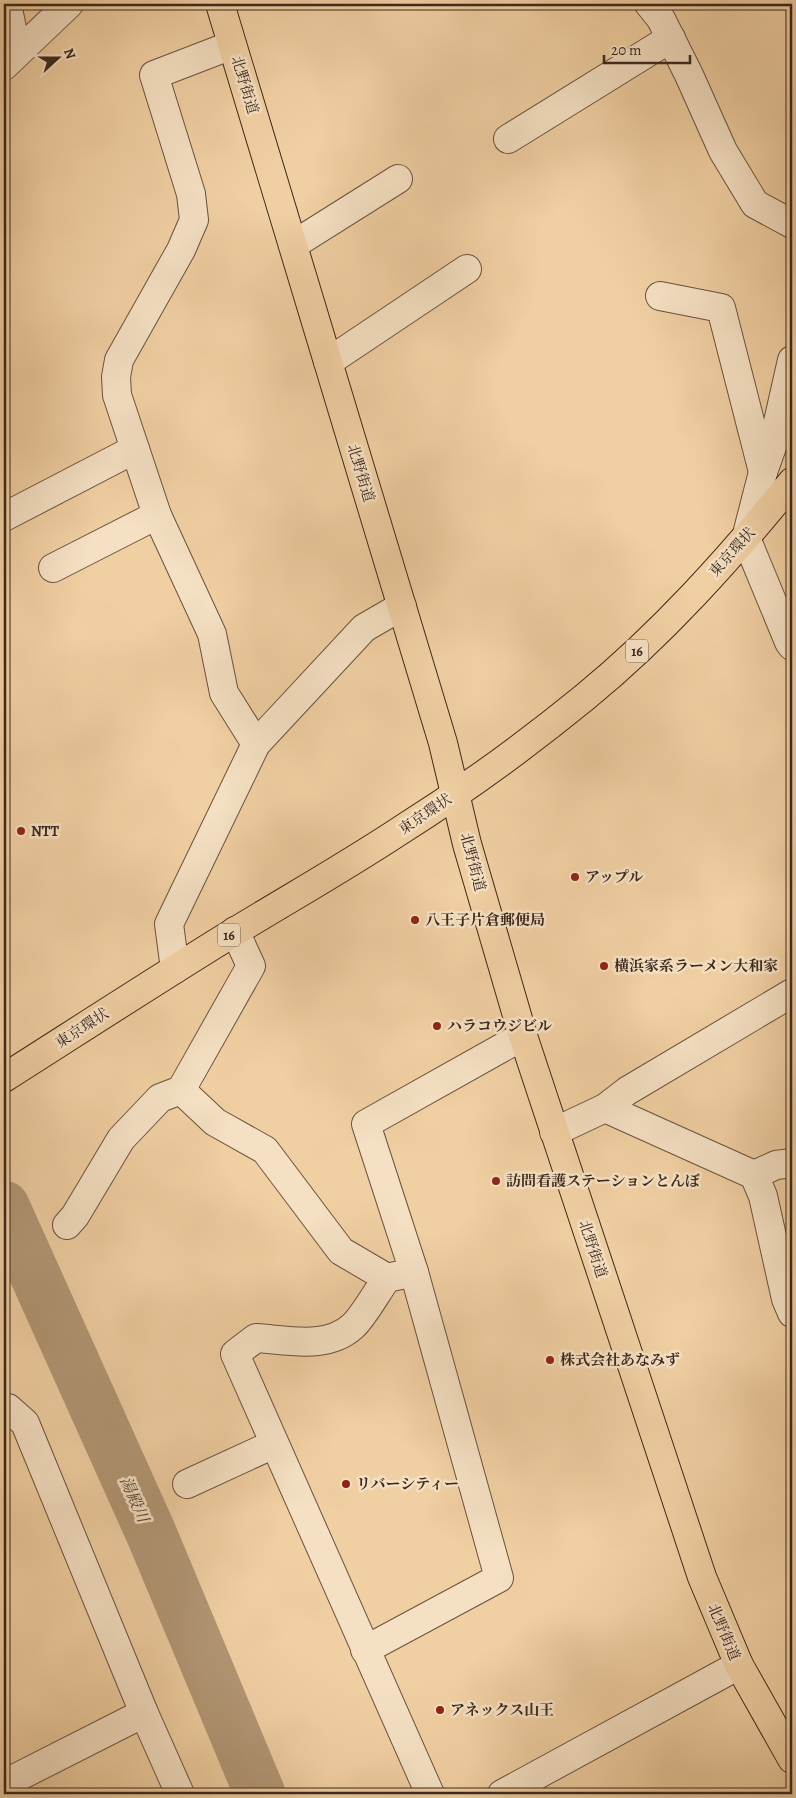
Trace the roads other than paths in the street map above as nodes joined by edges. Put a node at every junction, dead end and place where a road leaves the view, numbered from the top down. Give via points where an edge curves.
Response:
1 (7, 4) edge
2 (69, 4) edge
3 (220, 4) edge
4 (649, 4) edge
5 (671, 38) junction
6 (232, 45) junction
7 (10, 59) edge
8 (508, 139) dead end
9 (398, 179) dead end
10 (792, 224) edge
11 (294, 245) junction
12 (467, 269) dead end
13 (660, 296) dead end
14 (792, 360) edge
15 (328, 362) junction
16 (135, 449) junction
17 (763, 472) junction
18 (792, 482) edge
19 (157, 515) junction
20 (4, 517) edge
21 (746, 538) junction
22 (53, 568) dead end
23 (402, 606) junction
24 (792, 646) edge
25 (256, 744) junction
26 (456, 794) junction
27 (235, 931) junction
28 (175, 969) junction
29 (792, 993) edge
30 (522, 1036) junction
31 (4, 1078) edge
32 (182, 1090) junction
33 (605, 1108) junction
34 (554, 1132) junction
35 (792, 1163) edge
36 (754, 1175) junction
37 (67, 1225) dead end
38 (414, 1272) junction
39 (387, 1278) junction
40 (792, 1313) edge
41 (4, 1408) edge
42 (274, 1444) junction
43 (187, 1484) dead end
44 (366, 1650) junction
45 (739, 1665) junction
46 (144, 1713) junction
47 (792, 1759) edge
48 (4, 1784) edge
49 (180, 1794) edge
50 (430, 1794) edge
51 (502, 1794) edge

1 - 7 street
2 - 7 street
3 - 6 main road, 北野街道
4 - 5 street
5 - 8 street
5 - 10 street via 724,150 754,204
6 - 11 main road, 北野街道
6 - 16 street via 154,75 191,194 194,220 182,250 119,360 117,395
9 - 11 street
11 - 15 main road, 北野街道
12 - 15 street
13 - 17 street via 721,308
14 - 17 street via 773,444
15 - 23 main road, 北野街道
16 - 19 street
16 - 20 street
17 - 21 street
18 - 21 main road, 東京環状 / 16
19 - 22 street
19 - 25 street via 212,634 224,693
21 - 24 street
21 - 26 main road, 東京環状 / 16 via 626,662 584,698
23 - 25 street via 364,628
23 - 26 main road, 北野街道
25 - 28 street via 169,924
26 - 27 main road, 東京環状 / 16
26 - 30 main road, 北野街道 via 467,844
27 - 28 main road, 東京環状 / 16
27 - 32 street via 250,966
28 - 31 main road, 東京環状 / 16
29 - 33 street via 627,1091
30 - 34 main road, 北野街道
30 - 38 street via 366,1124
32 - 37 street via 160,1098 121,1139
32 - 39 street via 215,1122 265,1150 341,1251
33 - 34 street
33 - 36 street
34 - 45 main road, 北野街道 via 702,1578
35 - 36 street via 776,1165
36 - 40 street via 763,1196
38 - 39 street
38 - 44 street via 499,1578
39 - 42 street via 354,1326 335,1338 303,1342 256,1338 235,1354
41 - 46 street via 25,1423
42 - 43 street
42 - 44 street
44 - 50 street
45 - 47 main road, 北野街道
45 - 51 street
46 - 48 street
46 - 49 street

